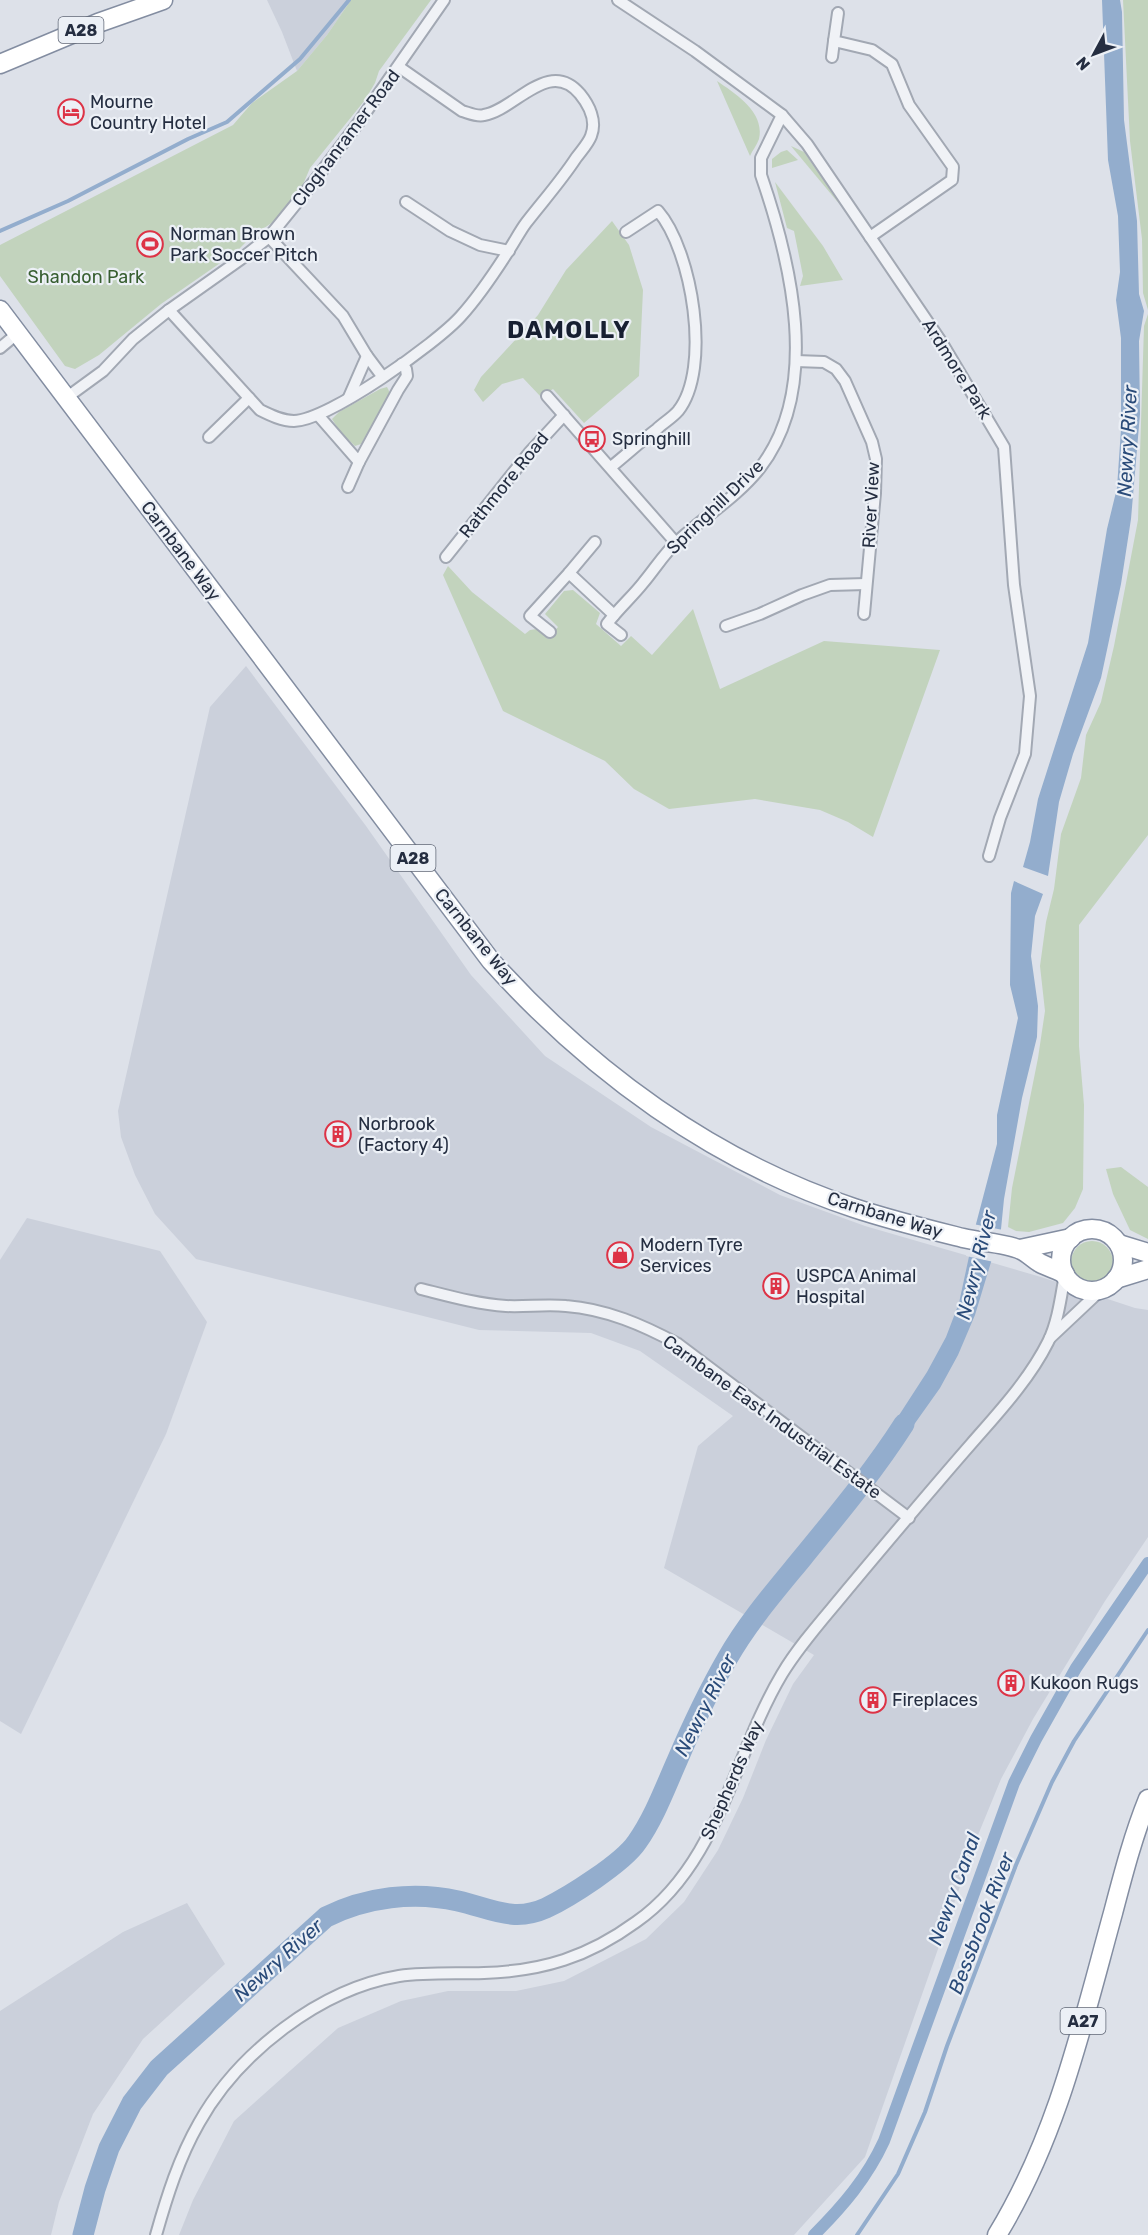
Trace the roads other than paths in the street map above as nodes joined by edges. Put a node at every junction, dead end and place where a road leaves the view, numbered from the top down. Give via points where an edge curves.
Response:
1 (163, 0) edge
2 (444, 0) edge
3 (618, 0) edge
4 (838, 13) dead end
5 (834, 41) junction
6 (832, 57) dead end
7 (0, 64) edge
8 (399, 67) junction
9 (782, 115) junction
10 (406, 202) dead end
11 (626, 232) dead end
12 (269, 237) junction
13 (870, 237) junction
14 (508, 251) junction
15 (0, 310) edge
16 (169, 310) junction
17 (18, 333) junction
18 (0, 348) edge
19 (367, 356) junction
20 (796, 361) junction
21 (402, 364) junction
22 (382, 376) junction
23 (548, 396) dead end
24 (66, 398) junction
25 (249, 398) junction
26 (349, 398) junction
27 (318, 415) junction
28 (564, 415) junction
29 (209, 437) dead end
30 (359, 462) junction
31 (611, 468) junction
32 (348, 487) dead end
33 (595, 542) dead end
34 (675, 543) junction
35 (447, 557) dead end
36 (569, 573) junction
37 (866, 585) junction
38 (864, 614) dead end
39 (614, 615) junction
40 (726, 626) dead end
41 (550, 632) dead end
42 (621, 635) dead end
43 (989, 856) dead end
44 (1071, 1238) junction
45 (1119, 1244) junction
46 (1013, 1248) junction
47 (1148, 1253) edge
48 (1148, 1269) edge
49 (1065, 1274) junction
50 (1109, 1284) junction
51 (421, 1289) dead end
52 (1050, 1339) junction
53 (909, 1518) junction
54 (1148, 1799) edge
55 (156, 2235) edge
56 (997, 2235) edge

1 - 7 highway, A28
2 - 8 street, Cloghanramer Road
3 - 9 street, Ardmore Park
4 - 5 street
5 - 6 street
5 - 13 street via 872,50 892,64 909,105 953,168 952,180
8 - 12 street, Cloghanramer Road
8 - 14 street via 473,115 485,115 547,82 571,85 586,102 594,124 591,136
9 - 13 street, Ardmore Park via 807,144
9 - 20 street, Springhill Drive via 761,158 761,175 782,245 792,297
10 - 14 street via 450,231 480,245
11 - 31 street via 658,211 667,222 688,273 694,363 690,390 677,411
12 - 16 street, Cloghanramer Road
12 - 19 street via 343,316
13 - 43 street, Ardmore Park via 942,343 1004,447 1014,585 1030,696 1025,754
14 - 21 street via 462,315 443,335
15 - 17 highway, Carnbane Way / A28
16 - 24 street, Cloghanramer Road via 133,339 103,371
16 - 25 street
17 - 18 street
17 - 24 highway, Carnbane Way / A28
19 - 22 street
19 - 26 street
20 - 34 street, Springhill Drive via 790,408 773,449 740,489
20 - 37 street, River View via 824,362 836,369 872,442 875,493
21 - 22 street
21 - 30 street via 407,376
22 - 26 street
23 - 28 street, Rathmore Road
24 - 46 highway, Carnbane Way / A28 via 462,924 510,982 596,1064 696,1135 830,1200 905,1223
25 - 27 street via 260,410 275,417 294,421
25 - 29 street
26 - 27 street
27 - 30 street
28 - 31 street, Rathmore Road
28 - 35 street, Rathmore Road
30 - 32 street
31 - 34 street, Rathmore Road
33 - 36 street
34 - 39 street, Springhill Drive
36 - 39 street
36 - 41 street via 530,616
37 - 38 street, River View
37 - 40 street via 830,585
39 - 42 street via 607,624
44 - 45 highway via 1079,1232 1097,1229
44 - 46 highway
44 - 49 highway via 1062,1256
45 - 47 highway
45 - 50 highway via 1123,1262
46 - 49 highway
48 - 50 highway
49 - 50 highway via 1076,1286 1092,1291
49 - 52 street, Shepherds Way
50 - 52 street, Shepherds Way
51 - 53 street, Carnbane East Industrial Estate via 505,1306 565,1306 624,1319 649,1329 678,1344
52 - 53 street, Shepherds Way via 1008,1400
53 - 55 street, Shepherds Way via 784,1671 704,1844 684,1874 640,1920 585,1953 554,1964 518,1971 401,1976 349,1990 308,2011 256,2052 217,2094 188,2145
54 - 56 highway, A27 via 1052,2124

